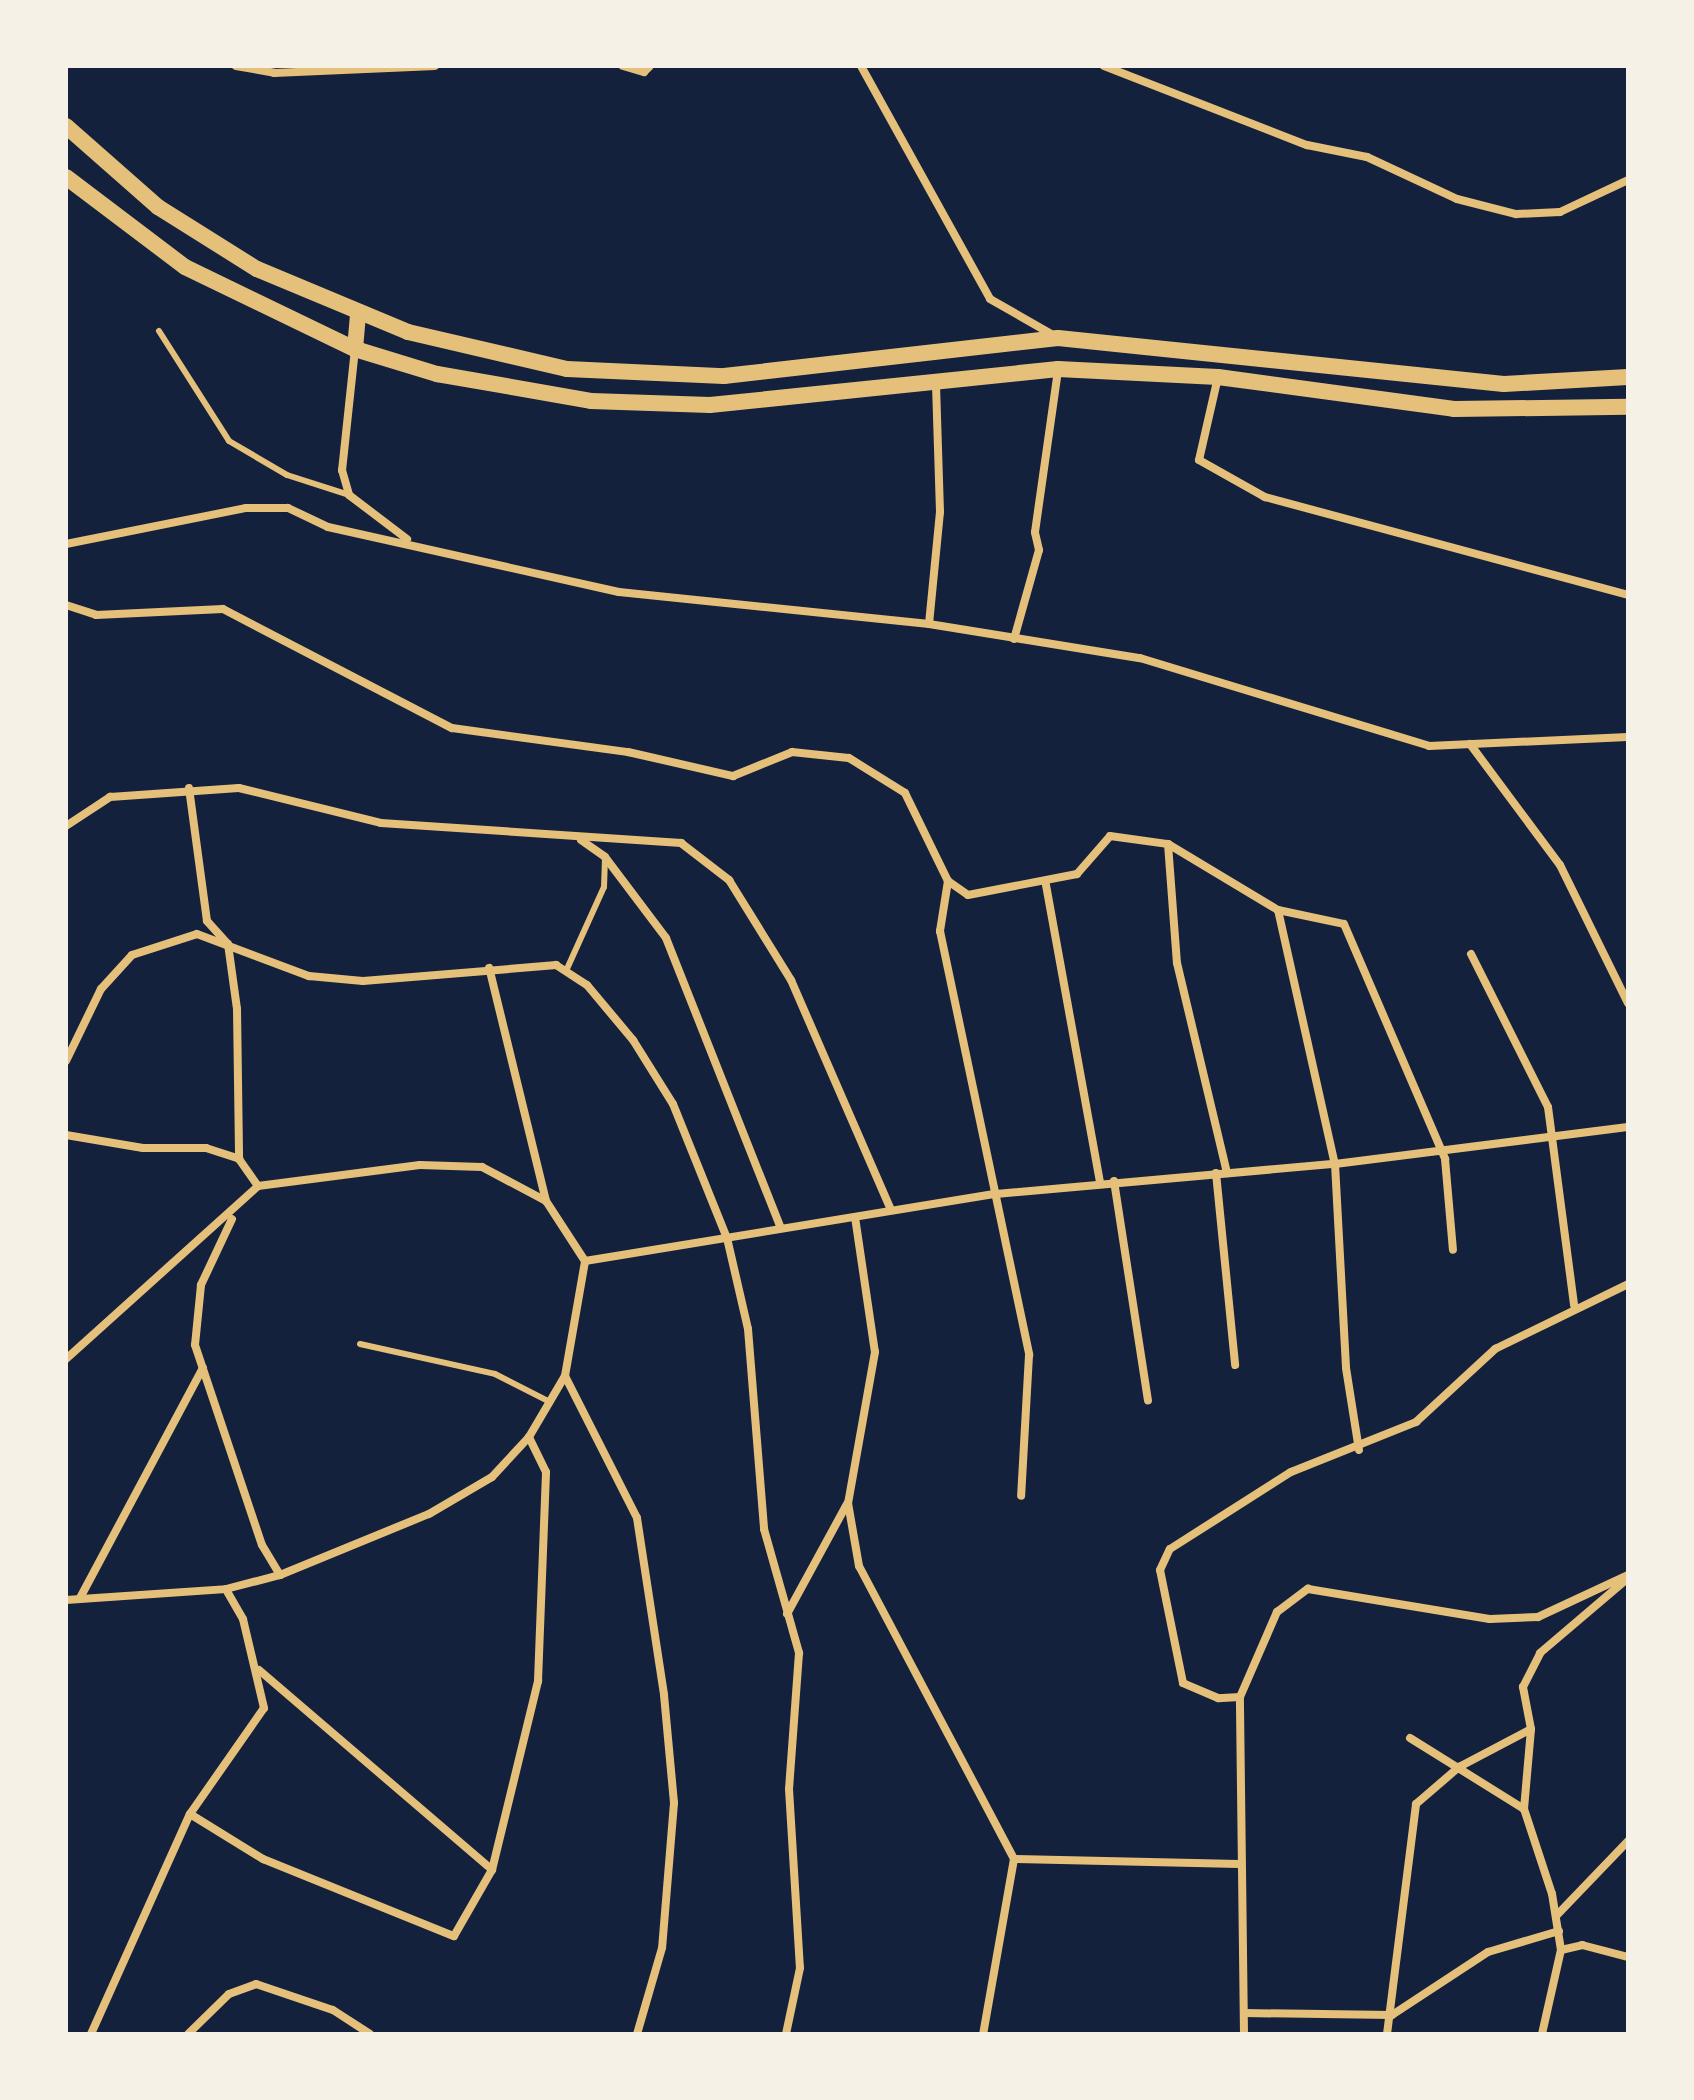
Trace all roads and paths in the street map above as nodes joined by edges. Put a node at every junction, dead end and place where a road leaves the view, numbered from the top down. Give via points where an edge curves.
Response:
1 (236, 66) edge
2 (435, 66) edge
3 (623, 66) edge
4 (650, 66) edge
5 (861, 66) edge
6 (1104, 66) edge
7 (66, 126) edge
8 (66, 177) edge
9 (1628, 180) edge
10 (358, 312) junction
11 (159, 331) dead end
12 (1058, 338) junction
13 (355, 349) junction
14 (1058, 369) junction
15 (936, 377) junction
16 (1218, 377) junction
17 (1628, 377) edge
18 (1628, 407) edge
19 (349, 495) junction
20 (408, 539) junction
21 (66, 544) edge
22 (1628, 595) edge
23 (66, 605) edge
24 (929, 624) junction
25 (1014, 639) junction
26 (1628, 737) edge
27 (1470, 744) junction
28 (189, 788) junction
29 (66, 826) edge
30 (580, 840) junction
31 (1168, 844) junction
32 (605, 857) junction
33 (948, 881) junction
34 (1046, 885) junction
35 (1278, 910) junction
36 (228, 944) junction
37 (1471, 954) dead end
38 (489, 968) junction
39 (566, 971) junction
40 (1628, 1003) edge
41 (66, 1061) edge
42 (1628, 1127) edge
43 (66, 1135) edge
44 (1556, 1138) junction
45 (1438, 1149) junction
46 (239, 1159) junction
47 (1335, 1164) junction
48 (1216, 1173) junction
49 (1227, 1173) junction
50 (1114, 1181) junction
51 (1100, 1183) junction
52 (258, 1186) junction
53 (996, 1194) junction
54 (546, 1201) junction
55 (891, 1210) junction
56 (234, 1213) junction
57 (855, 1217) junction
58 (780, 1226) junction
59 (727, 1238) junction
60 (1453, 1250) dead end
61 (585, 1261) junction
62 (1628, 1284) edge
63 (1574, 1305) junction
64 (360, 1344) dead end
65 (66, 1359) edge
66 (1235, 1365) dead end
67 (203, 1367) junction
68 (565, 1376) junction
69 (1148, 1400) dead end
70 (550, 1402) junction
71 (529, 1437) junction
72 (1359, 1450) junction
73 (1021, 1496) dead end
74 (848, 1503) junction
75 (280, 1575) junction
76 (1628, 1577) edge
77 (226, 1589) junction
78 (80, 1598) junction
79 (66, 1600) edge
80 (787, 1614) junction
81 (259, 1670) junction
82 (1240, 1697) junction
83 (1531, 1729) junction
84 (1410, 1738) dead end
85 (1459, 1767) junction
86 (1524, 1809) junction
87 (190, 1814) junction
88 (1628, 1841) edge
89 (1014, 1859) junction
90 (1239, 1864) junction
91 (492, 1870) junction
92 (1557, 1915) junction
93 (1559, 1931) junction
94 (1561, 1950) junction
95 (1628, 1957) edge
96 (1244, 2013) junction
97 (1392, 2015) junction
98 (91, 2034) edge
99 (188, 2034) edge
100 (370, 2034) edge
101 (637, 2034) edge
102 (786, 2034) edge
103 (983, 2034) edge
104 (1244, 2034) edge
105 (1387, 2034) edge
106 (1542, 2034) edge

1 - 2 street via 274,73
3 - 4 street via 644,72
5 - 12 street via 990,299
6 - 9 street via 1516,214 1560,212
7 - 10 main road via 209,244
8 - 13 main road via 185,267
10 - 12 main road via 483,353 653,375 724,376
10 - 13 main road
11 - 19 lane via 229,441 287,475
12 - 14 main road
12 - 17 main road via 1504,384
13 - 15 main road via 516,390 647,405
13 - 19 street via 342,470
14 - 15 main road
14 - 16 main road
14 - 25 street via 1035,532 1039,550
15 - 24 street via 940,512
16 - 18 main road via 1454,409
16 - 22 street via 1199,460 1265,497
19 - 20 street
20 - 21 street via 328,527 288,508 246,508
20 - 24 street via 619,592
23 - 33 street via 96,615 223,609 452,728 628,752 733,776 792,752 849,758 905,793
24 - 25 street
25 - 27 street via 1140,658 1429,746
26 - 27 street
27 - 40 street via 1560,865
28 - 29 street via 110,797
28 - 30 street via 239,788 381,823
28 - 36 street via 207,921
30 - 32 street
30 - 55 street via 681,843 729,880 791,980
31 - 34 street via 1110,836 1077,874
31 - 35 street
31 - 49 street via 1177,963
32 - 39 lane via 604,887
32 - 58 street via 666,938
33 - 34 street via 968,895
33 - 53 street via 940,931
34 - 51 street
35 - 45 street via 1344,924
35 - 47 street
36 - 38 street via 309,976 349,980
36 - 41 street via 197,934 132,955 101,989
36 - 46 street via 237,1009
37 - 44 street via 1548,1107
38 - 39 street
38 - 54 street
39 - 59 street via 633,1040 673,1104
42 - 44 street
43 - 46 street via 143,1148 206,1148
44 - 45 street
44 - 63 street
45 - 47 street
45 - 60 street
46 - 52 street
47 - 49 street
47 - 72 street via 1346,1368
48 - 49 street
48 - 50 street
48 - 66 street
50 - 51 street
50 - 69 street
51 - 53 street
52 - 54 street via 420,1165 482,1167
52 - 56 street
53 - 55 street
53 - 73 street via 1029,1355
54 - 61 street
55 - 57 street
56 - 65 street
56 - 67 street via 201,1285 195,1345
57 - 58 street
57 - 74 street via 875,1352
58 - 59 street
59 - 61 street
59 - 80 street via 748,1329 764,1529
61 - 68 street
62 - 63 street
63 - 72 street via 1495,1349 1416,1422
64 - 70 lane via 495,1374
67 - 75 street via 262,1545
67 - 78 street
68 - 70 street
68 - 101 street via 637,1518 664,1695 674,1803 665,1919
70 - 71 street
71 - 75 street via 492,1477 429,1514
71 - 91 street via 546,1472 538,1681
72 - 82 street via 1291,1472 1170,1549 1160,1570 1183,1683 1218,1698
74 - 80 street
74 - 89 street via 859,1566
75 - 77 street
76 - 82 street via 1538,1617 1490,1619 1308,1589 1277,1612
76 - 83 street via 1540,1653 1523,1687
77 - 78 street
77 - 81 street
78 - 79 street
80 - 102 street via 799,1653 789,1789 800,1968
81 - 87 street via 264,1708
81 - 91 street
82 - 90 street
83 - 85 street
83 - 86 street
84 - 85 street
85 - 86 street
85 - 97 street via 1416,1804
86 - 92 street
87 - 91 street via 263,1859 454,1936
87 - 98 street
88 - 92 street
89 - 90 street
89 - 103 street
90 - 96 street
92 - 93 street
93 - 94 street
93 - 97 street via 1488,1952
94 - 95 street via 1582,1945
94 - 106 street
96 - 97 street
96 - 104 street
97 - 105 street
99 - 100 street via 205,2011 256,1984 333,2010

